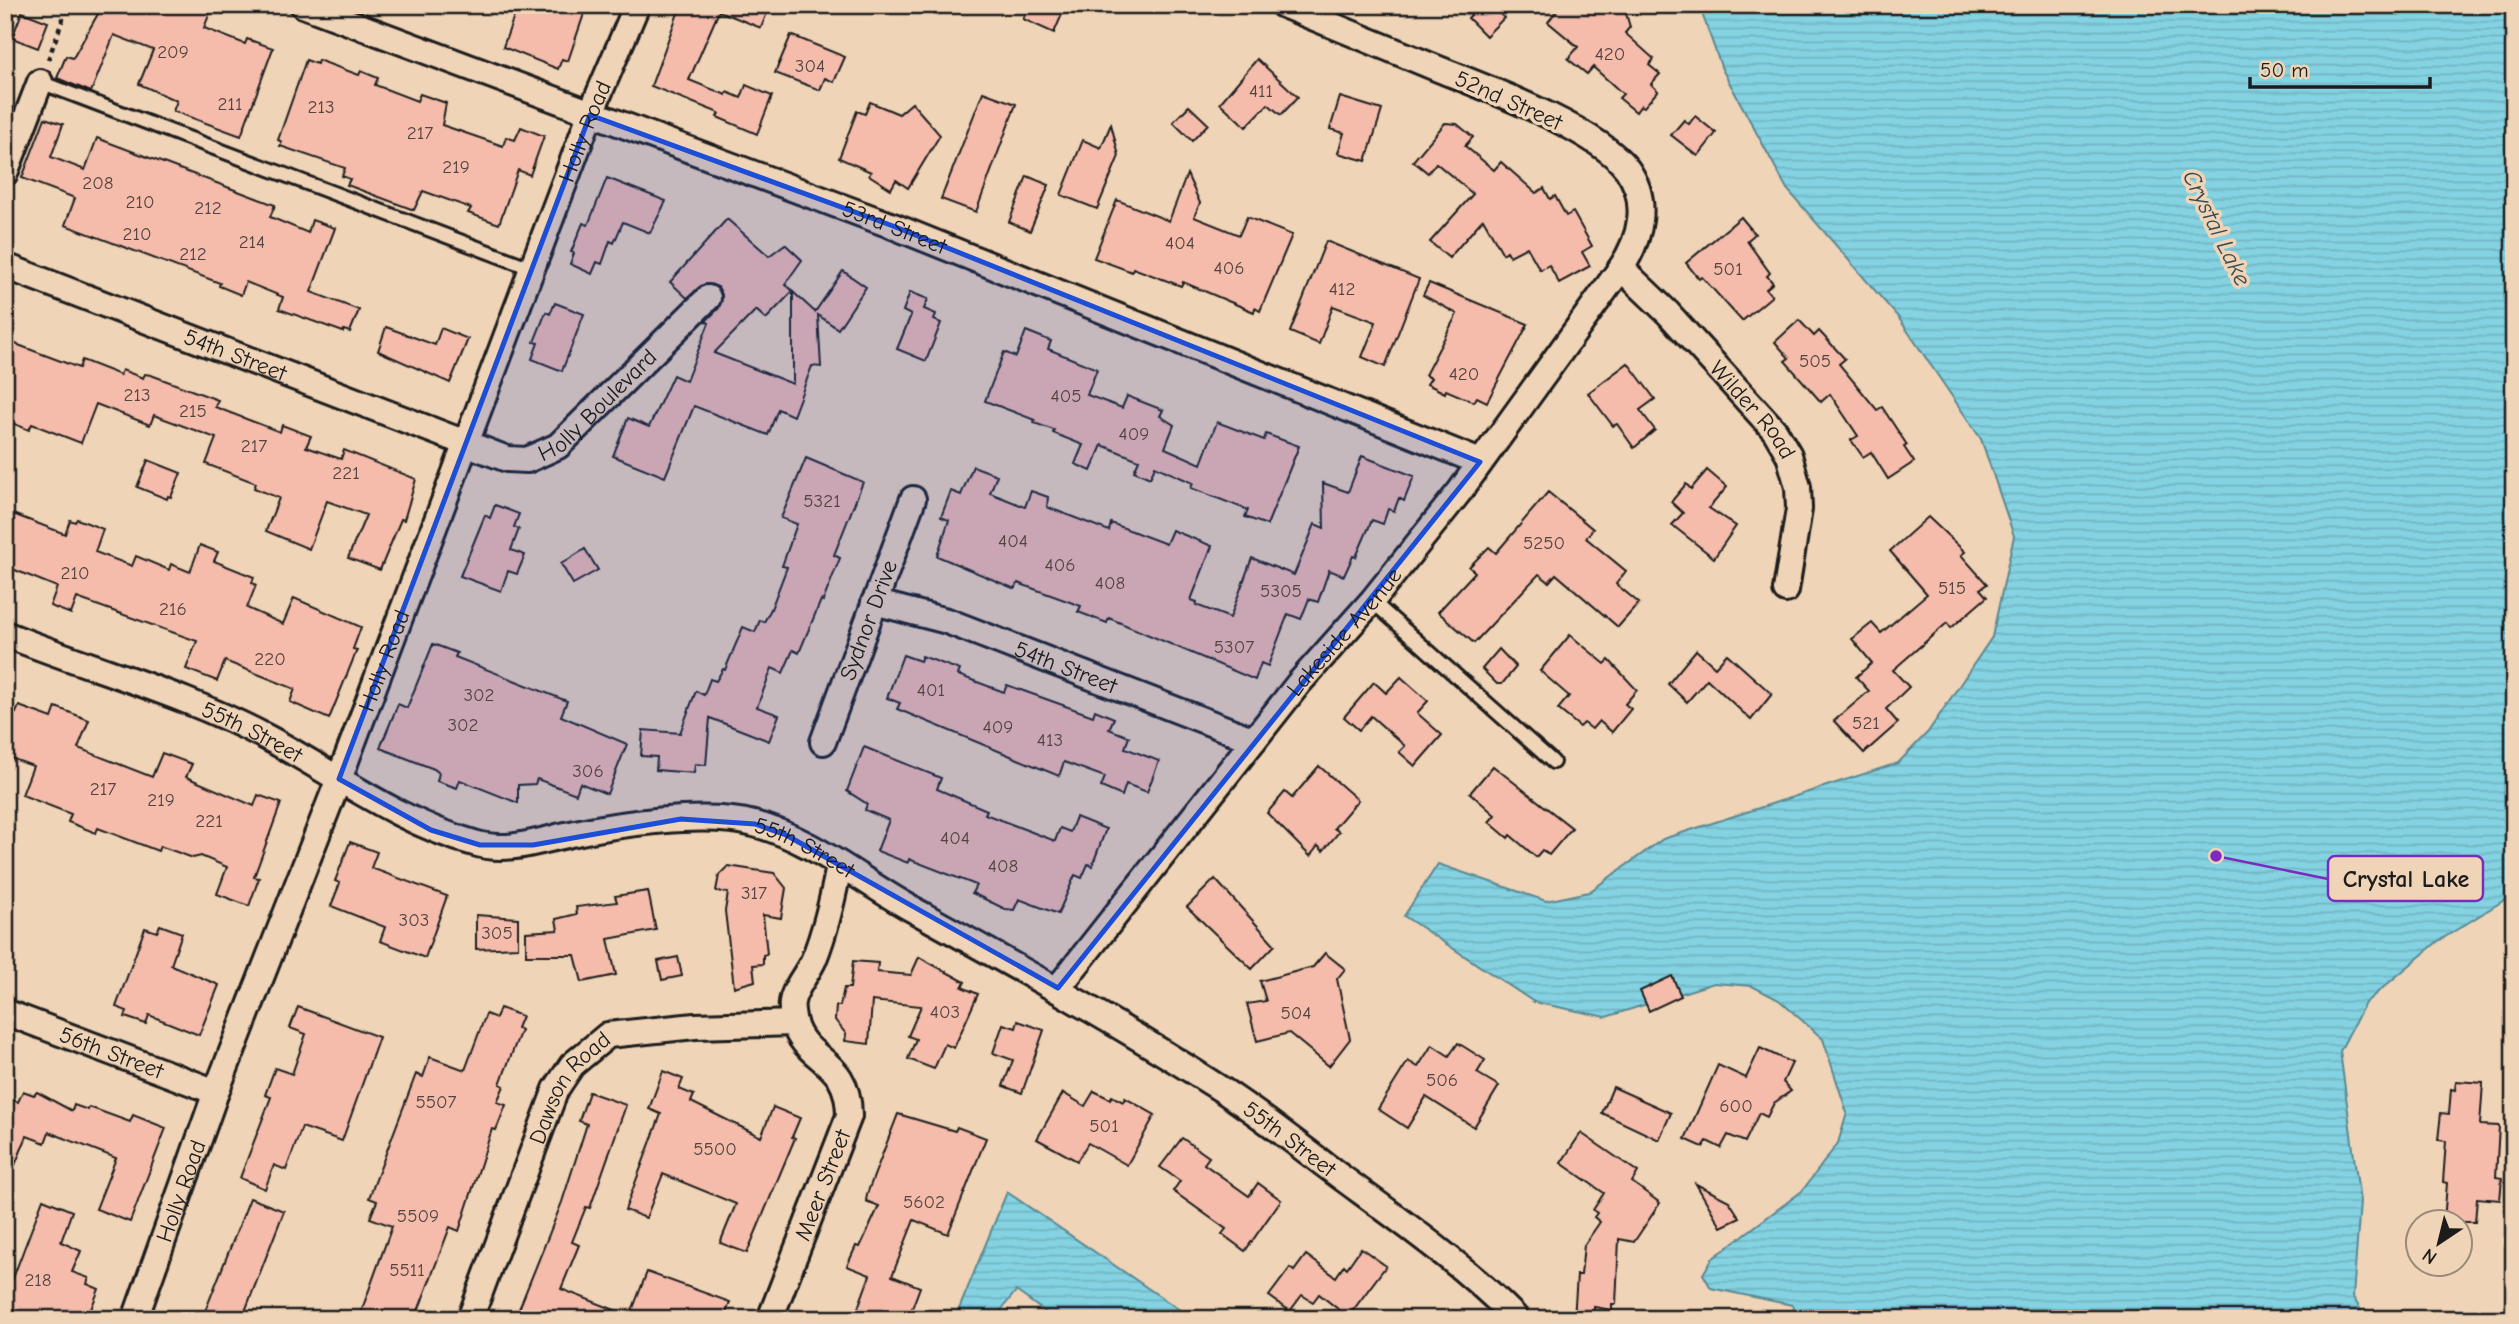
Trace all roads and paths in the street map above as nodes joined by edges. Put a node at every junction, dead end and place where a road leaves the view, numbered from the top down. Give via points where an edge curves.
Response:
1 (68, 5) edge
2 (303, 5) edge
3 (637, 5) edge
4 (1283, 5) edge
5 (40, 82) junction
6 (590, 115) junction
7 (5, 173) edge
8 (5, 266) edge
9 (531, 268) junction
10 (1621, 268) junction
11 (708, 298) dead end
12 (465, 441) junction
13 (1480, 462) junction
14 (913, 499) dead end
15 (1786, 590) dead end
16 (1372, 601) junction
17 (874, 602) junction
18 (5, 635) edge
19 (1254, 740) junction
20 (823, 742) dead end
21 (1553, 762) dead end
22 (339, 779) junction
23 (839, 866) junction
24 (1058, 988) junction
25 (5, 1013) edge
26 (794, 1023) junction
27 (216, 1092) junction
28 (1514, 1317) edge
29 (135, 1319) edge
30 (470, 1319) edge
31 (770, 1319) edge

1 - 5 path
2 - 6 street, 53rd Street
3 - 6 street, Holly Road
4 - 10 street, 52nd Street via 1521,102 1618,159 1638,191 1641,208 1640,229
5 - 7 street
5 - 9 lane
6 - 9 street, Holly Road
6 - 13 street, 53rd Street via 893,226
8 - 12 street, 54th Street
9 - 12 street, Holly Road
10 - 13 street, Lakeside Avenue
10 - 15 street, Wilder Road via 1775,431 1789,455 1799,509
11 - 12 street, Holly Boulevard via 545,454 527,460 507,459
12 - 22 street, Holly Road
13 - 16 street, Lakeside Avenue
14 - 17 street, Sydnor Drive
16 - 19 street, Lakeside Avenue
16 - 21 lane
17 - 19 street, 54th Street via 947,621
17 - 20 street, Sydnor Drive
18 - 22 street, 55th Street via 214,712
19 - 24 street, Lakeside Avenue
22 - 23 street, 55th Street via 430,830 480,845 533,845 567,835 722,818 786,835
22 - 27 street, Holly Road
23 - 24 street, 55th Street
23 - 26 street via 821,941 792,1001
24 - 28 street, 55th Street via 1220,1088 1469,1271
25 - 27 street, 56th Street
26 - 30 street, Dawson Road via 608,1035 594,1044 556,1089
26 - 31 street, Meer Street via 843,1080 849,1116
27 - 29 street, Holly Road

